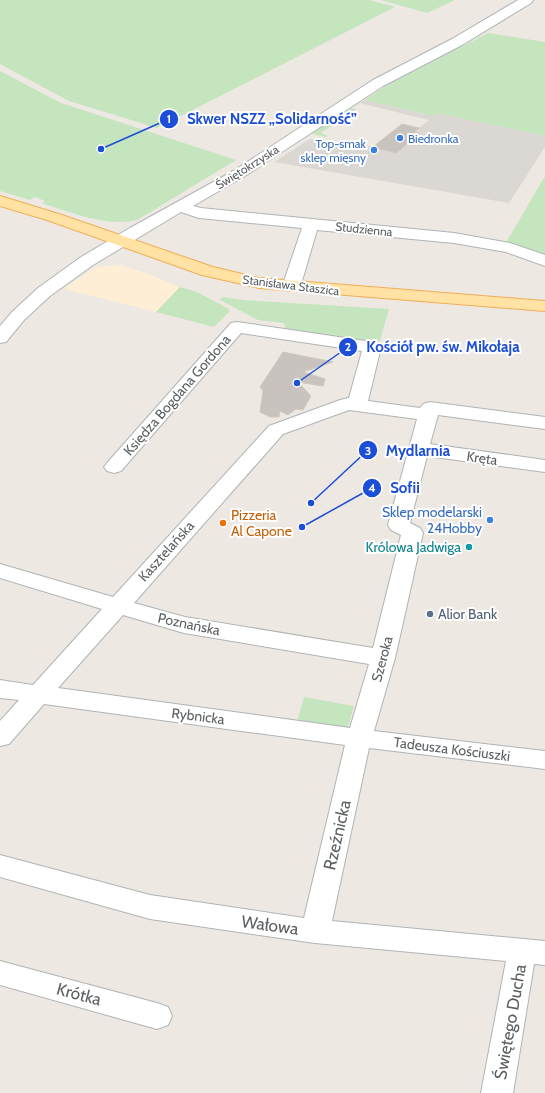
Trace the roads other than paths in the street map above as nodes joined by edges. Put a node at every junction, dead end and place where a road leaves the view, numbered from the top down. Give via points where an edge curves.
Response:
1 (527, 0) edge
2 (0, 201) edge
3 (180, 207) junction
4 (0, 212) edge
5 (311, 224) junction
6 (114, 245) junction
7 (545, 261) edge
8 (293, 281) dead end
9 (545, 306) edge
10 (545, 315) edge
11 (0, 338) edge
12 (357, 406) junction
13 (429, 411) junction
14 (545, 423) edge
15 (419, 449) junction
16 (545, 466) edge
17 (114, 467) dead end
18 (0, 571) edge
19 (117, 606) junction
20 (383, 658) junction
21 (0, 689) edge
22 (37, 695) junction
23 (0, 737) edge
24 (359, 738) junction
25 (545, 760) edge
26 (0, 866) edge
27 (315, 932) junction
28 (534, 952) edge
29 (0, 973) edge
30 (157, 1016) dead end
31 (498, 1093) edge

1 - 3 street, Świętokrzyska via 464,38 378,83 256,163
2 - 6 main road, Stanisława Staszica via 30,210
3 - 5 street, Studzienna via 199,212
3 - 6 street, Świętokrzyska
4 - 6 main road, Stanisława Staszica
5 - 7 street, Studzienna via 454,238 504,247
5 - 8 street
6 - 9 main road, Stanisława Staszica via 259,283
6 - 10 main road, Stanisława Staszica via 195,280 250,292
6 - 11 street, Świętokrzyska via 44,292 18,316
12 - 13 street, Kasztelańska
12 - 17 street, Księdza Bogdana Gordona via 372,347 237,327
12 - 19 street, Kasztelańska via 347,404 276,430
13 - 14 street, Kasztelańska
13 - 15 street
15 - 16 street, Kręta
15 - 20 street, Szeroka via 400,526 412,533
18 - 19 street, Poznańska
19 - 20 street, Poznańska via 184,625
19 - 22 street, Kasztelańska
20 - 24 street, Szeroka
21 - 22 street, Rybnicka
22 - 23 street, Kasztelańska
22 - 24 street, Rybnicka
24 - 25 street, Tadeusza Kościuszki
24 - 27 street, Rzeźnicka
26 - 27 street, Wałowa via 150,907
27 - 28 street, Wałowa
28 - 31 street, Świętego Ducha
29 - 30 street, Krótka

